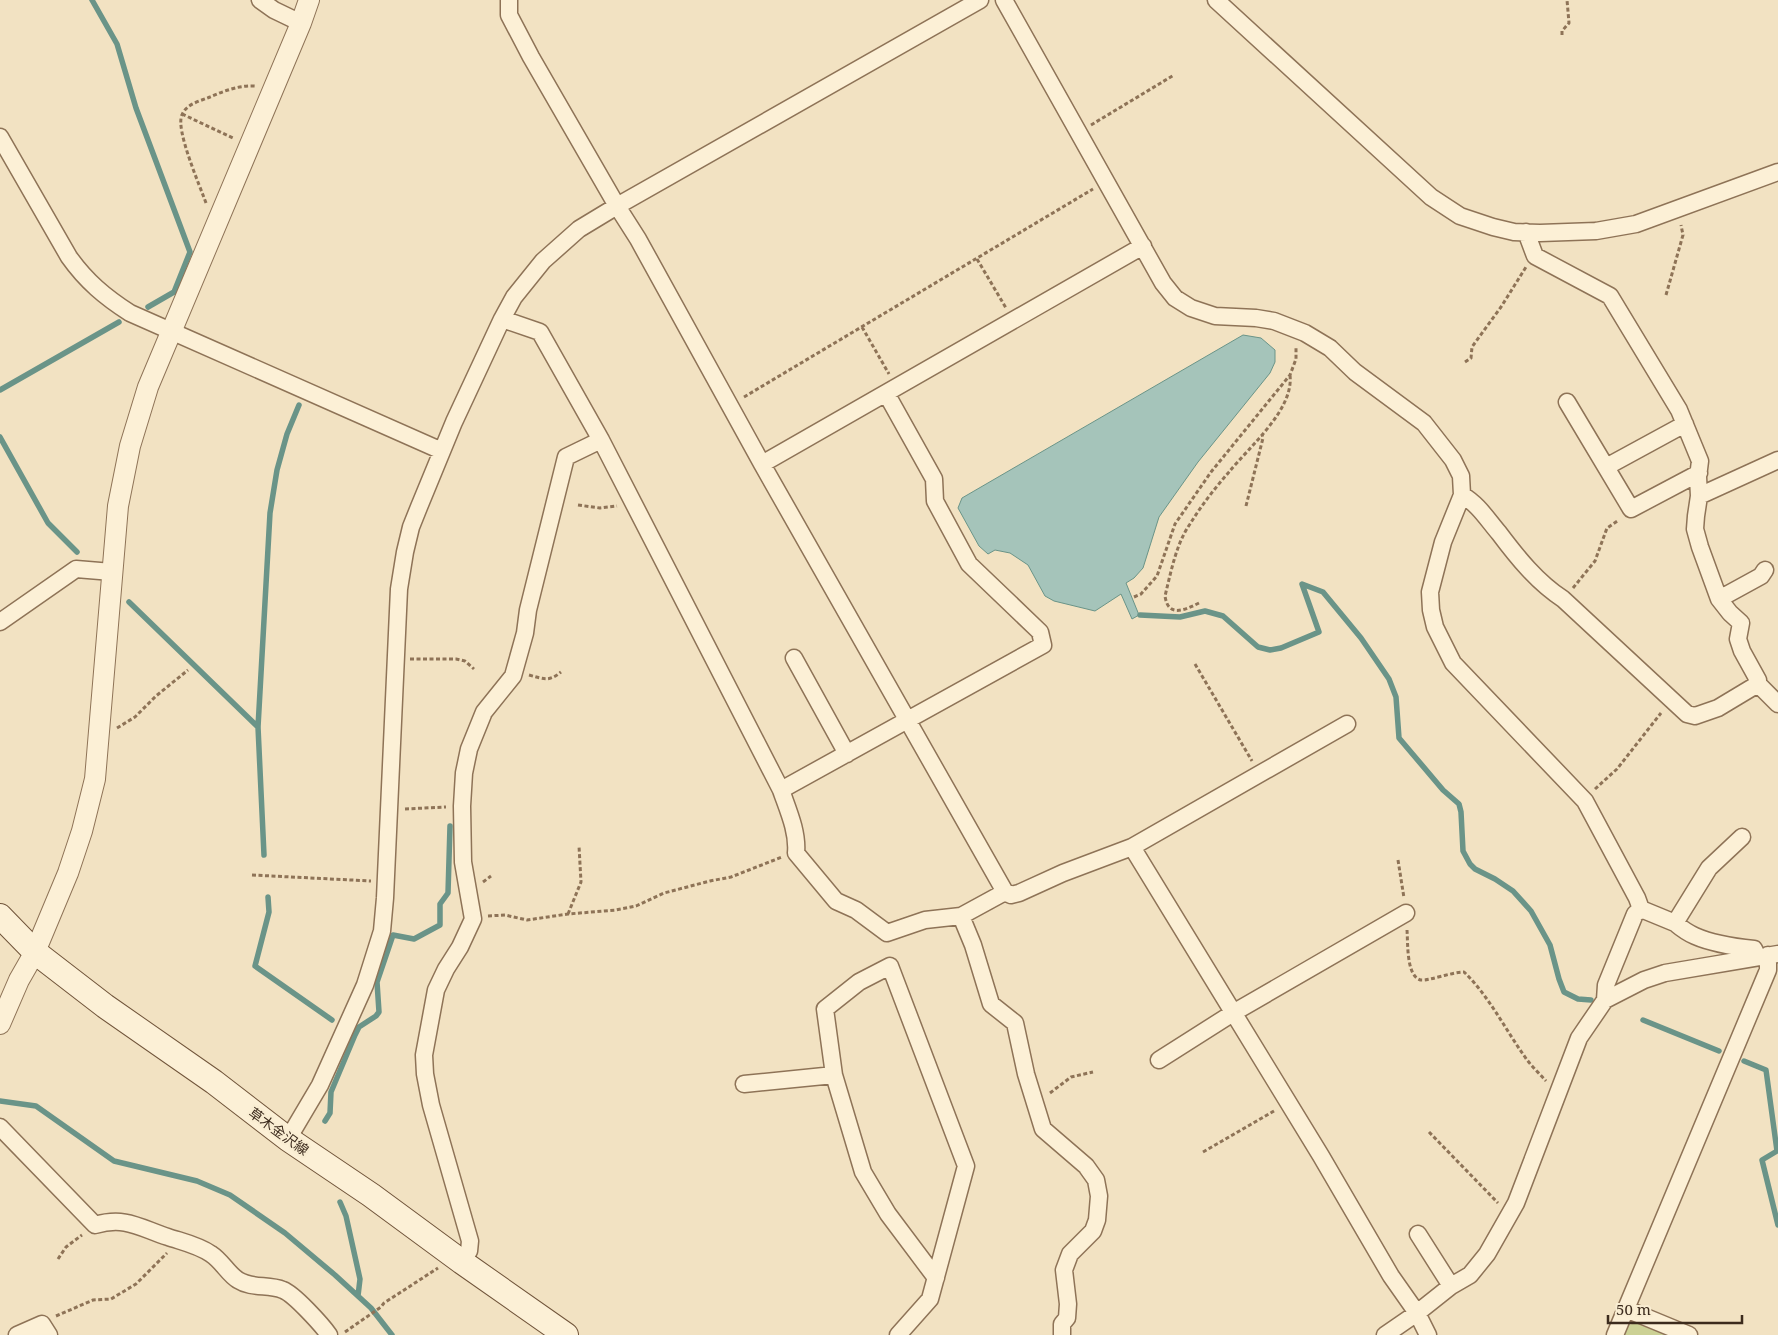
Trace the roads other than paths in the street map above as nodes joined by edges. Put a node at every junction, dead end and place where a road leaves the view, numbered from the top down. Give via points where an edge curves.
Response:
1 (260, 0) edge
2 (309, 0) edge
3 (509, 0) edge
4 (980, 0) edge
5 (1004, 0) edge
6 (1216, 0) edge
7 (301, 23) junction
8 (0, 137) edge
9 (1778, 172) edge
10 (617, 206) junction
11 (1526, 232) junction
12 (1143, 246) junction
13 (502, 319) junction
14 (172, 331) junction
15 (891, 390) junction
16 (1567, 402) dead end
17 (1685, 424) junction
18 (601, 440) junction
19 (442, 451) junction
20 (1778, 460) edge
21 (762, 464) junction
22 (1606, 467) junction
23 (1699, 473) junction
24 (1462, 495) junction
25 (1699, 496) junction
26 (1765, 570) dead end
27 (112, 572) junction
28 (1719, 599) junction
29 (0, 622) edge
30 (794, 658) dead end
31 (1758, 684) junction
32 (1778, 704) edge
33 (908, 720) junction
34 (1347, 724) dead end
35 (846, 754) junction
36 (781, 790) junction
37 (1742, 836) dead end
38 (1132, 847) junction
39 (1005, 892) junction
40 (1641, 909) junction
41 (1406, 913) road end
42 (0, 916) edge
43 (961, 916) junction
44 (1674, 923) junction
45 (35, 952) junction
46 (1768, 955) edge
47 (1605, 1000) junction
48 (1233, 1013) junction
49 (0, 1024) edge
50 (1159, 1060) dead end
51 (834, 1075) junction
52 (744, 1084) dead end
53 (0, 1126) edge
54 (288, 1139) junction
55 (1418, 1234) dead end
56 (457, 1258) junction
57 (936, 1278) junction
58 (1451, 1286) junction
59 (1626, 1309) junction
60 (1417, 1313) junction
61 (46, 1329) edge
62 (17, 1335) edge
63 (335, 1335) edge
64 (566, 1335) edge
65 (898, 1335) edge
66 (1062, 1335) edge
67 (1385, 1335) edge
68 (1428, 1335) edge
69 (1615, 1335) edge
70 (1689, 1335) edge

1 - 7 street
2 - 7 street
3 - 10 street via 508,15
4 - 10 street
5 - 12 street
6 - 11 street via 1431,197 1460,216 1493,227
7 - 14 street
8 - 14 street via 60,244 80,272 111,301
9 - 11 street via 1636,224 1596,231
10 - 13 street via 579,229 543,261 514,297
10 - 21 street
11 - 17 street via 1535,256 1610,296
12 - 15 street
12 - 24 street via 1175,298 1191,308 1215,316 1274,321 1305,333 1330,348 1355,372 1424,422 1453,460 1461,476
13 - 18 street via 540,332
13 - 19 street
14 - 19 street
14 - 27 street via 148,387 130,446 118,506
15 - 21 street
15 - 33 street via 934,479 935,501 969,564 1040,632 1044,645
16 - 22 street
17 - 22 street
17 - 23 street via 1700,461
18 - 36 street
18 - 56 street via 566,458 513,676 484,712 469,749 464,773 463,862 473,919 436,990 424,1055 431,1105 470,1241 469,1251
19 - 54 street via 411,527 399,589 382,931 365,985 320,1086
20 - 25 street
21 - 33 street
22 - 23 street via 1631,509
23 - 25 street
24 - 31 street via 1473,501 1548,590 1563,599 1687,714 1695,716 1718,708
24 - 40 street via 1443,542 1430,592 1430,610 1443,646 1453,663 1582,798
25 - 28 street via 1696,529
26 - 28 street via 1761,576
27 - 29 street via 76,569
27 - 45 street via 95,779 68,873
28 - 31 street via 1741,624 1738,639
30 - 35 street
31 - 32 street
33 - 35 street
33 - 39 street
34 - 38 street
35 - 36 street
36 - 43 street via 797,844 796,853 836,901 856,910 887,933 925,920
37 - 44 street via 1709,868
38 - 39 street via 1018,894
38 - 48 street
39 - 43 street
40 - 44 street
40 - 47 street via 1635,914 1606,985
41 - 48 street
42 - 45 main road, 草木金沢線
43 - 66 street via 991,1004 1015,1023 1043,1129 1086,1166 1096,1180 1099,1196 1097,1220 1093,1230 1070,1254 1064,1270 1068,1318 1062,1324
44 - 46 street via 1694,936
45 - 49 street
45 - 54 main road, 草木金沢線
46 - 47 street via 1665,973
46 - 59 street via 1768,970
47 - 58 street via 1579,1038 1516,1203 1487,1254 1470,1275
48 - 50 street
48 - 60 street via 1391,1276
51 - 52 street
51 - 57 street via 863,1172 888,1214
51 - 57 street via 825,1009 859,982 890,966 966,1166
53 - 63 street via 95,1225 109,1221 126,1222 195,1245 212,1254 236,1280 250,1286 284,1290
54 - 56 main road, 草木金沢線
55 - 58 street
56 - 64 main road, 草木金沢線
57 - 65 street via 930,1299
58 - 60 street
59 - 69 street
59 - 70 street
60 - 67 street
60 - 68 street
61 - 62 street

